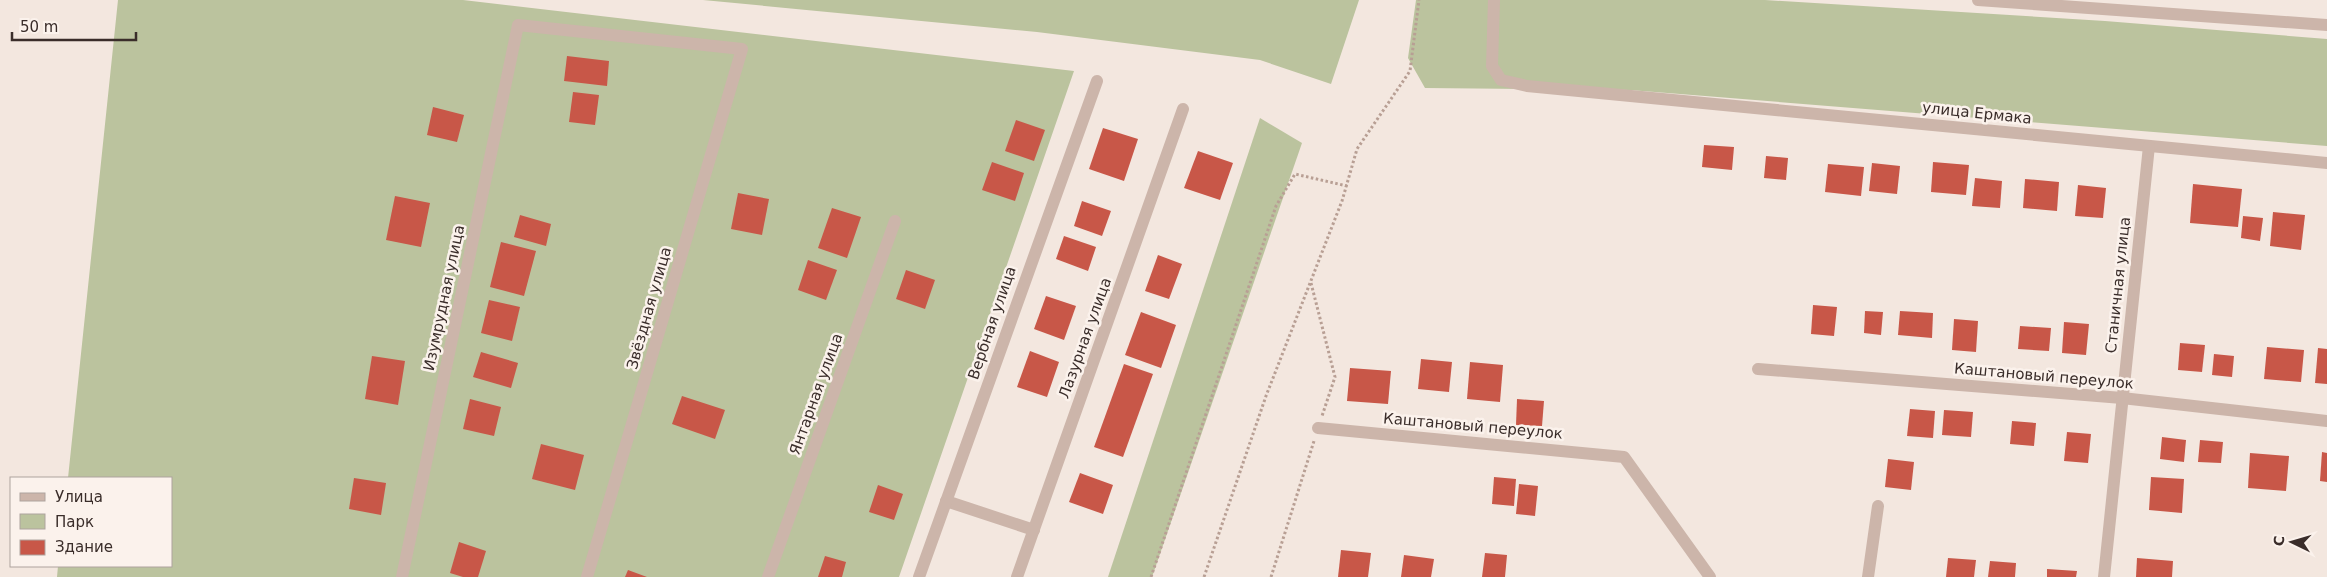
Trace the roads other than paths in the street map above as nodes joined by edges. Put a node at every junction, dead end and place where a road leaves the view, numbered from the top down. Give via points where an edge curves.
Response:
1 (1494, 0) edge
2 (1978, 0) edge
3 (2327, 25) edge
4 (742, 49) joint
5 (1097, 81) dead end
6 (1183, 109) dead end
7 (2148, 146) junction
8 (2327, 163) edge
9 (895, 222) dead end
10 (1758, 369) dead end
11 (2122, 398) junction
12 (2327, 421) edge
13 (1318, 428) dead end
14 (946, 501) junction
15 (1878, 506) dead end
16 (1034, 530) junction
17 (402, 577) edge
18 (588, 577) edge
19 (768, 577) edge
20 (919, 577) edge
21 (1017, 577) edge
22 (1710, 577) edge
23 (1868, 577) edge
24 (2104, 577) edge

1 - 7 street, улица Ермака via 1492,66 1501,80 1528,86
2 - 3 street
4 - 17 street, Изумрудная улица via 518,25
4 - 18 street, Звёздная улица
5 - 14 street, Вербная улица
6 - 16 street, Лазурная улица
7 - 8 street, улица Ермака
7 - 11 street, Станичная улица
9 - 19 street, Янтарная улица
10 - 11 street, Каштановый переулок
11 - 12 street, Каштановый переулок
11 - 24 street, Станичная улица
13 - 22 street, Каштановый переулок via 1624,457
14 - 16 street
14 - 20 street, Вербная улица
15 - 23 street
16 - 21 street, Лазурная улица

